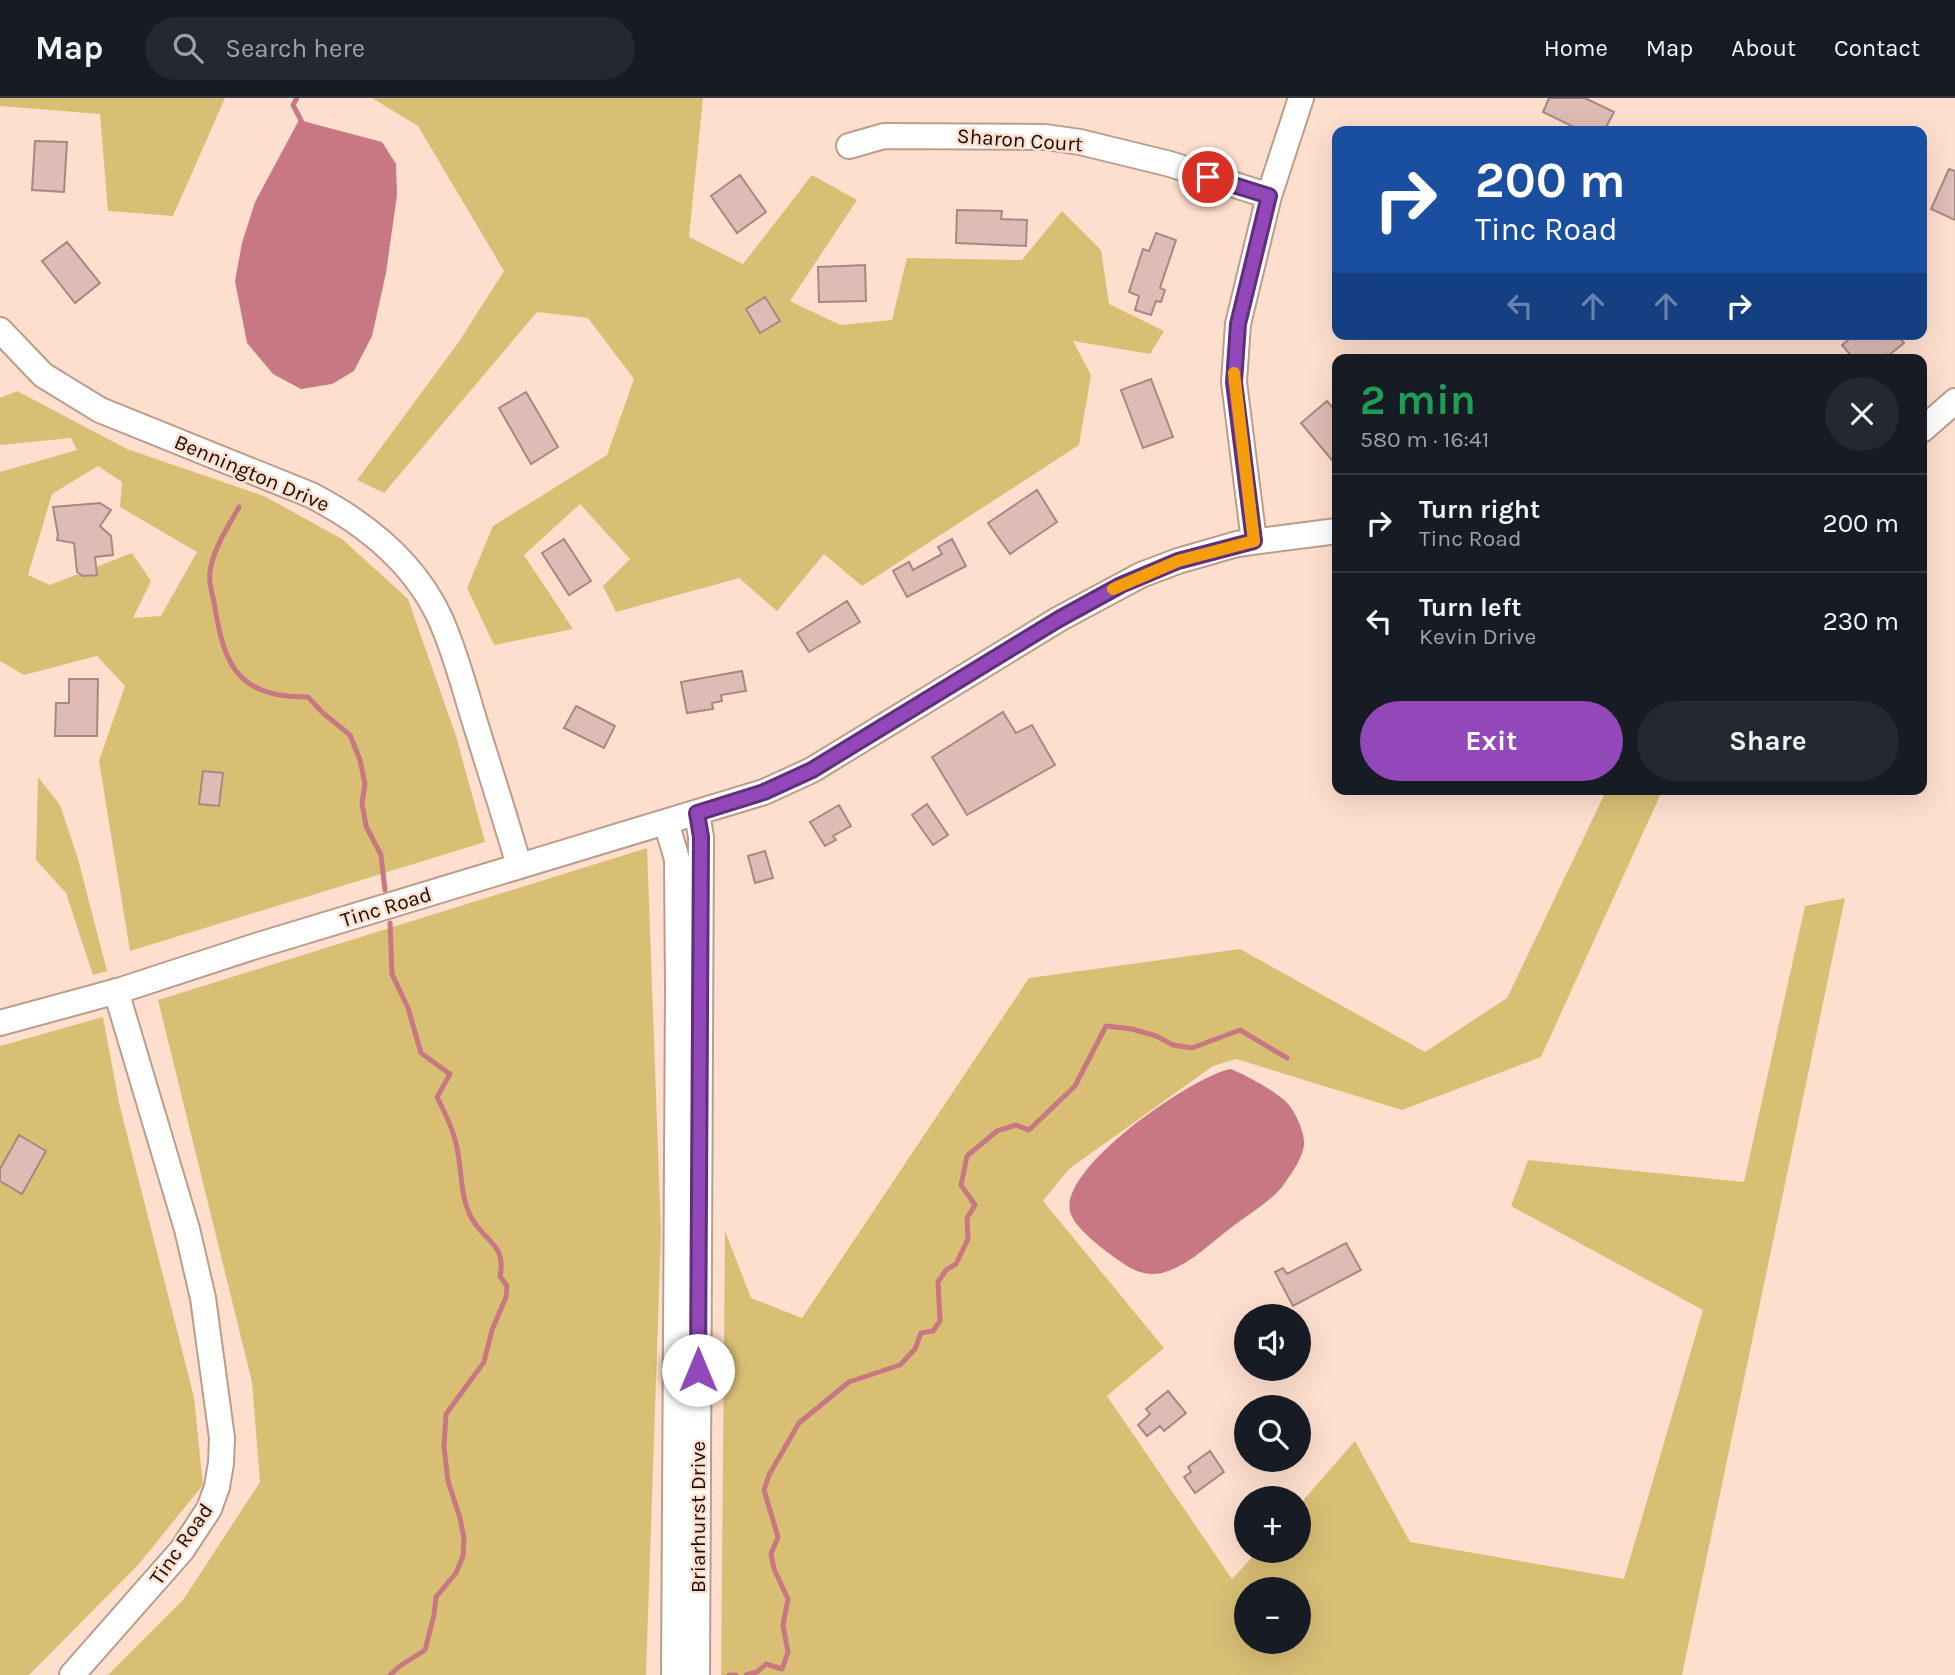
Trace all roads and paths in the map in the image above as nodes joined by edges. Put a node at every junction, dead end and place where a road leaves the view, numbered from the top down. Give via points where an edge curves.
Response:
1 (1301, 98) edge
2 (849, 146) dead end
3 (1269, 196) junction
4 (0, 330) edge
5 (1955, 401) edge
6 (1927, 426) edge
7 (1332, 532) edge
8 (1254, 541) junction
9 (697, 813) junction
10 (666, 822) junction
11 (519, 866) junction
12 (116, 991) junction
13 (0, 1023) edge
14 (72, 1675) edge
15 (674, 1675) edge
16 (697, 1675) edge

1 - 3 street
2 - 3 street, Sharon Court via 884,136 920,134 1045,137 1170,164
3 - 8 street via 1238,324 1234,382
4 - 11 street, Bennington Drive via 43,374 100,410 311,495 372,532 398,558 439,615
5 - 6 street
7 - 8 street, Tinc Road
8 - 9 street, Tinc Road via 1178,561 1121,585 812,770 764,792
9 - 10 street, Tinc Road
9 - 16 street, Briarhurst Drive via 701,837
10 - 11 street, Tinc Road
10 - 15 street, Briarhurst Drive via 677,859
11 - 12 street, Tinc Road
12 - 13 street
12 - 14 street, Tinc Road via 203,1298 222,1438 221,1463 209,1509 182,1550

